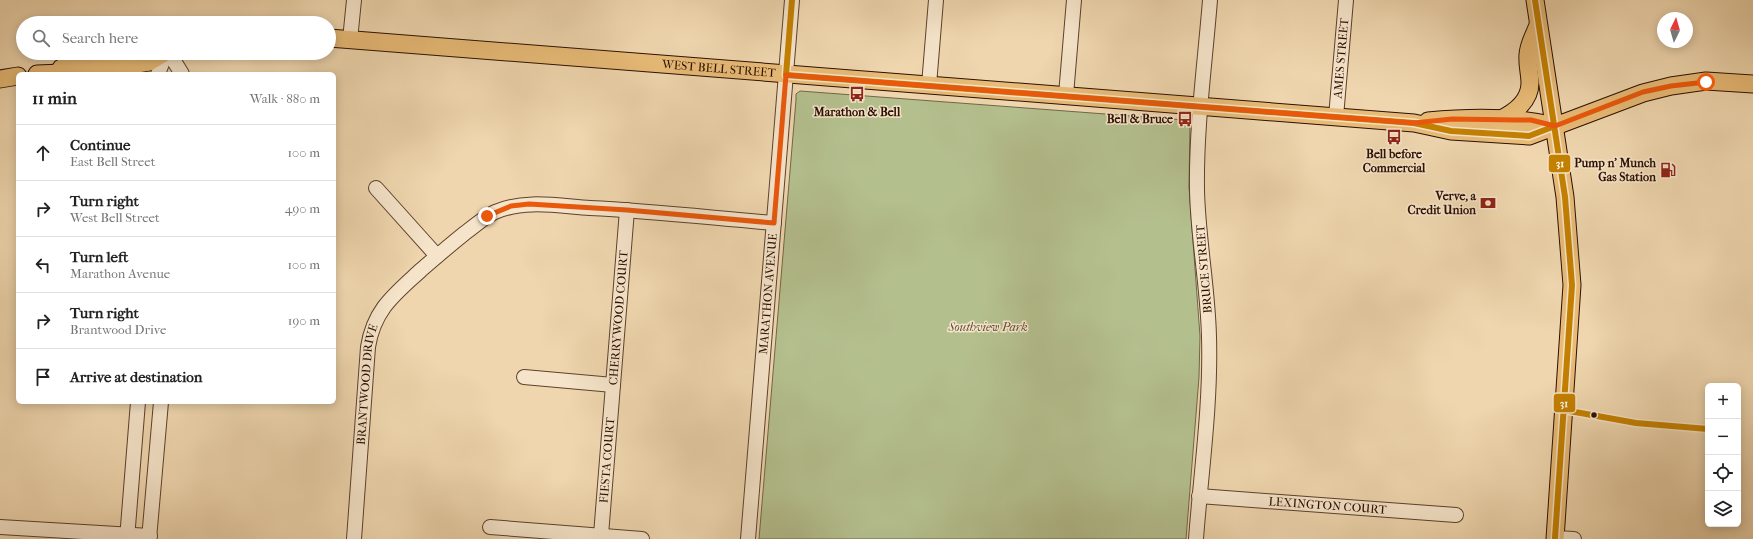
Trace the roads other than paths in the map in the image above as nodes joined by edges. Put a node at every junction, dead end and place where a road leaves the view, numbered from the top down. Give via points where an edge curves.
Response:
1 (354, 0) edge
2 (792, 0) edge
3 (936, 0) edge
4 (1074, 0) edge
5 (1210, 0) edge
6 (1346, 0) edge
7 (1535, 0) edge
8 (1539, 23) junction
9 (336, 39) edge
10 (350, 40) junction
11 (83, 60) edge
12 (153, 60) edge
13 (163, 60) edge
14 (171, 60) edge
15 (45, 72) edge
16 (89, 72) edge
17 (159, 72) edge
18 (180, 72) edge
19 (786, 75) junction
20 (16, 76) edge
21 (0, 79) edge
22 (1753, 84) edge
23 (929, 85) junction
24 (1066, 95) junction
25 (1202, 106) junction
26 (1336, 117) junction
27 (1499, 120) junction
28 (1414, 123) junction
29 (1555, 126) junction
30 (376, 188) dead end
31 (627, 210) junction
32 (774, 223) junction
33 (437, 256) junction
34 (524, 377) dead end
35 (613, 385) junction
36 (138, 404) edge
37 (161, 404) edge
38 (1199, 496) junction
39 (1456, 515) dead end
40 (0, 527) edge
41 (490, 527) dead end
42 (601, 536) junction
43 (127, 537) edge
44 (150, 538) edge
45 (1555, 538) edge
46 (354, 539) edge
47 (642, 539) edge
48 (748, 539) edge
49 (1196, 539) edge
50 (1574, 539) edge

1 - 10 street
2 - 19 street, MARATHON AVENUE
3 - 23 street
4 - 24 street
5 - 25 street, BRUCE STREET
6 - 26 street, AMES STREET
7 - 8 main road
8 - 27 main road via 1528,54 1528,93 1516,110
8 - 29 main road
9 - 10 main road
10 - 19 main road, WEST BELL STREET
11 - 15 main road
12 - 16 main road
13 - 17 street
14 - 18 street
19 - 23 main road, WEST BELL STREET
19 - 32 street, MARATHON AVENUE
20 - 21 main road
22 - 29 main road via 1706,82 1671,86 1643,92
23 - 24 main road, WEST BELL STREET
24 - 25 main road, WEST BELL STREET
25 - 26 main road, WEST BELL STREET
25 - 38 street, BRUCE STREET via 1197,190 1209,337
26 - 28 main road, WEST BELL STREET
27 - 28 main road, WEST BELL STREET via 1452,119
27 - 29 main road, WEST BELL STREET via 1531,120
28 - 29 main road, WEST BELL STREET via 1451,131 1529,136
29 - 45 main road via 1565,197 1572,285
30 - 33 street
31 - 32 street, BRANTWOOD DRIVE
31 - 33 street, BRANTWOOD DRIVE via 529,204 511,206 487,216
31 - 35 street, CHERRYWOOD COURT
32 - 48 street, MARATHON AVENUE
33 - 46 street, BRANTWOOD DRIVE via 386,303 379,312 370,334
34 - 35 street, CHERRYWOOD COURT
35 - 42 street, FIESTA COURT
36 - 43 street
37 - 44 street
38 - 39 street, LEXINGTON COURT
38 - 49 street, BRUCE STREET
40 - 43 street
41 - 42 street
42 - 47 street
43 - 44 street
45 - 50 street

